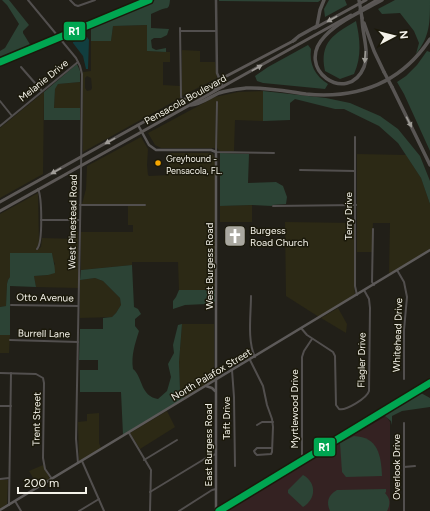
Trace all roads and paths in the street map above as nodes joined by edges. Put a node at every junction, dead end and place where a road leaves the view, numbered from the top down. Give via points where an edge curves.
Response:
1 (28, 0) edge
2 (70, 0) edge
3 (95, 0) edge
4 (216, 0) edge
5 (324, 0) edge
6 (359, 0) edge
7 (366, 0) edge
8 (377, 0) edge
9 (382, 0) edge
10 (362, 18) junction
11 (216, 31) junction
12 (430, 39) edge
13 (293, 41) junction
14 (78, 62) junction
15 (21, 67) dead end
16 (219, 80) junction
17 (223, 87) junction
18 (42, 91) junction
19 (188, 98) junction
20 (0, 101) edge
21 (182, 101) junction
22 (217, 102) dead end
23 (191, 104) junction
24 (12, 116) junction
25 (138, 125) junction
26 (0, 126) edge
27 (142, 132) junction
28 (355, 137) dead end
29 (216, 152) junction
30 (274, 153) dead end
31 (81, 157) junction
32 (430, 165) edge
33 (81, 166) junction
34 (300, 170) dead end
35 (355, 171) junction
36 (44, 177) junction
37 (47, 184) junction
38 (38, 190) junction
39 (17, 192) junction
40 (21, 199) junction
41 (0, 202) edge
42 (80, 205) junction
43 (145, 205) dead end
44 (273, 206) dead end
45 (356, 206) junction
46 (0, 211) edge
47 (41, 220) junction
48 (80, 220) junction
49 (373, 229) dead end
50 (37, 249) dead end
51 (430, 250) edge
52 (397, 270) junction
53 (374, 285) junction
54 (364, 290) junction
55 (357, 295) junction
56 (251, 296) dead end
57 (11, 305) dead end
58 (78, 306) junction
59 (301, 328) junction
60 (312, 339) junction
61 (10, 340) dead end
62 (78, 342) junction
63 (255, 357) junction
64 (250, 360) junction
65 (232, 370) junction
66 (0, 373) edge
67 (11, 373) junction
68 (404, 379) dead end
69 (216, 380) junction
70 (206, 386) junction
71 (216, 392) junction
72 (0, 406) edge
73 (11, 406) junction
74 (272, 422) junction
75 (404, 423) dead end
76 (257, 424) dead end
77 (128, 433) junction
78 (177, 440) dead end
79 (272, 448) junction
80 (216, 454) junction
81 (302, 454) dead end
82 (144, 460) junction
83 (82, 461) junction
84 (78, 463) junction
85 (234, 466) dead end
86 (415, 466) dead end
87 (404, 467) junction
88 (9, 478) junction
89 (0, 479) edge
90 (52, 479) junction
91 (216, 489) junction
92 (150, 492) junction
93 (99, 499) junction
94 (14, 501) junction
95 (9, 505) junction
96 (0, 510) edge
97 (21, 511) edge
98 (78, 511) edge
99 (104, 511) edge
100 (150, 511) edge
101 (178, 511) edge
102 (216, 511) edge
103 (404, 511) edge

1 - 14 street, West Pinestead Road
2 - 3 street via 78,6
4 - 11 street
5 - 13 highway via 317,26
6 - 10 highway, bridge
7 -> 13 main road, Pensacola Boulevard
17 -> 8 main road, Pensacola Boulevard
10 -> 9 highway via 366,57 361,72 347,83 329,80 320,73 316,63 322,39 333,28
10 -> 32 highway, bridge via 374,51
11 - 16 street
11 - 21 street via 180,29
12 - 23 highway via 402,70 384,82 362,90 331,95 243,88 221,92
13 - 16 main road, Pensacola Boulevard
14 - 18 street, Melanie Drive
14 - 31 street, West Pinestead Road via 82,78
15 - 18 street
16 - 17 street
16 - 19 main road, Pensacola Boulevard
16 - 23 main road via 216,88
17 - 23 main road, Pensacola Boulevard
18 - 24 street, Melanie Drive
19 - 21 main road, Pensacola Boulevard
19 - 23 main road
20 - 24 street
21 - 25 main road, Pensacola Boulevard
22 - 29 street, West Burgess Road
23 - 27 main road, Pensacola Boulevard
24 - 26 street, Melanie Drive
25 - 27 main road
25 -> 31 main road, Pensacola Boulevard
27 - 29 main road via 149,145 156,150
27 - 33 main road, Pensacola Boulevard
28 - 35 street, Terry Drive
29 - 30 street
29 - 69 main road, West Burgess Road
31 - 33 street, West Pinestead Road
31 -> 36 main road, Pensacola Boulevard
33 - 37 main road, Pensacola Boulevard
33 - 42 street, West Pinestead Road
34 - 35 street
35 - 45 street, Terry Drive
36 - 37 main road
36 - 39 main road, Pensacola Boulevard
37 - 38 main road, Pensacola Boulevard
38 - 40 main road, Pensacola Boulevard
38 - 47 street
39 - 40 main road
39 - 41 main road, Pensacola Boulevard
40 - 46 main road, Pensacola Boulevard
42 - 43 street
42 - 48 street, West Pinestead Road
44 - 45 street
45 - 55 street, Terry Drive
47 - 48 street
47 - 50 street via 40,243
48 - 58 street, West Pinestead Road
49 - 53 street
51 - 52 main road, North Palafox Street
52 - 53 main road, North Palafox Street
52 - 68 street, Whitehead Drive via 404,282 407,296
53 - 54 main road, North Palafox Street
54 - 55 main road, North Palafox Street
54 - 60 street, Flagler Drive via 370,308 369,391 366,396 344,410 338,408 336,356
55 - 59 main road, North Palafox Street
56 - 63 street via 251,336
57 - 58 street, Otto Avenue
58 - 62 street, West Pinestead Road
59 - 60 street, Flagler Drive
59 - 63 main road, North Palafox Street
60 - 81 street, Myrtlewood Drive via 303,354 302,364
61 - 62 street, Burrell Lane
62 - 84 street, West Pinestead Road
63 - 64 main road, North Palafox Street
64 - 65 main road, North Palafox Street
64 - 74 street via 262,386
65 - 69 main road, North Palafox Street
65 - 85 street, Taft Drive
66 - 67 street, Trent Street
67 - 73 street
67 - 90 street, Trent Street via 36,374 44,380 43,458
69 - 70 main road, North Palafox Street
69 - 71 main road, East Burgess Road
70 - 71 main road
70 - 77 main road, North Palafox Street
71 - 80 main road, East Burgess Road
72 - 73 street
73 - 88 street
74 - 76 street
74 - 79 street
75 - 87 street, Overlook Drive
77 - 82 street
77 - 83 main road, North Palafox Street
78 - 82 street
79 - 79 street via 270,455 257,455 254,451 258,448
80 - 91 main road, East Burgess Road
80 - 92 street
82 - 92 street via 151,475
83 - 84 main road, North Palafox Street
83 - 93 street
84 - 90 main road, North Palafox Street
86 - 87 street
87 - 103 street, Overlook Drive
88 - 89 street
88 - 95 street
90 - 94 main road, North Palafox Street
91 - 101 street
91 - 102 main road, East Burgess Road
92 - 100 street
93 - 98 street
93 - 99 street
94 - 95 main road, North Palafox Street
94 - 97 street
95 - 96 main road, North Palafox Street

